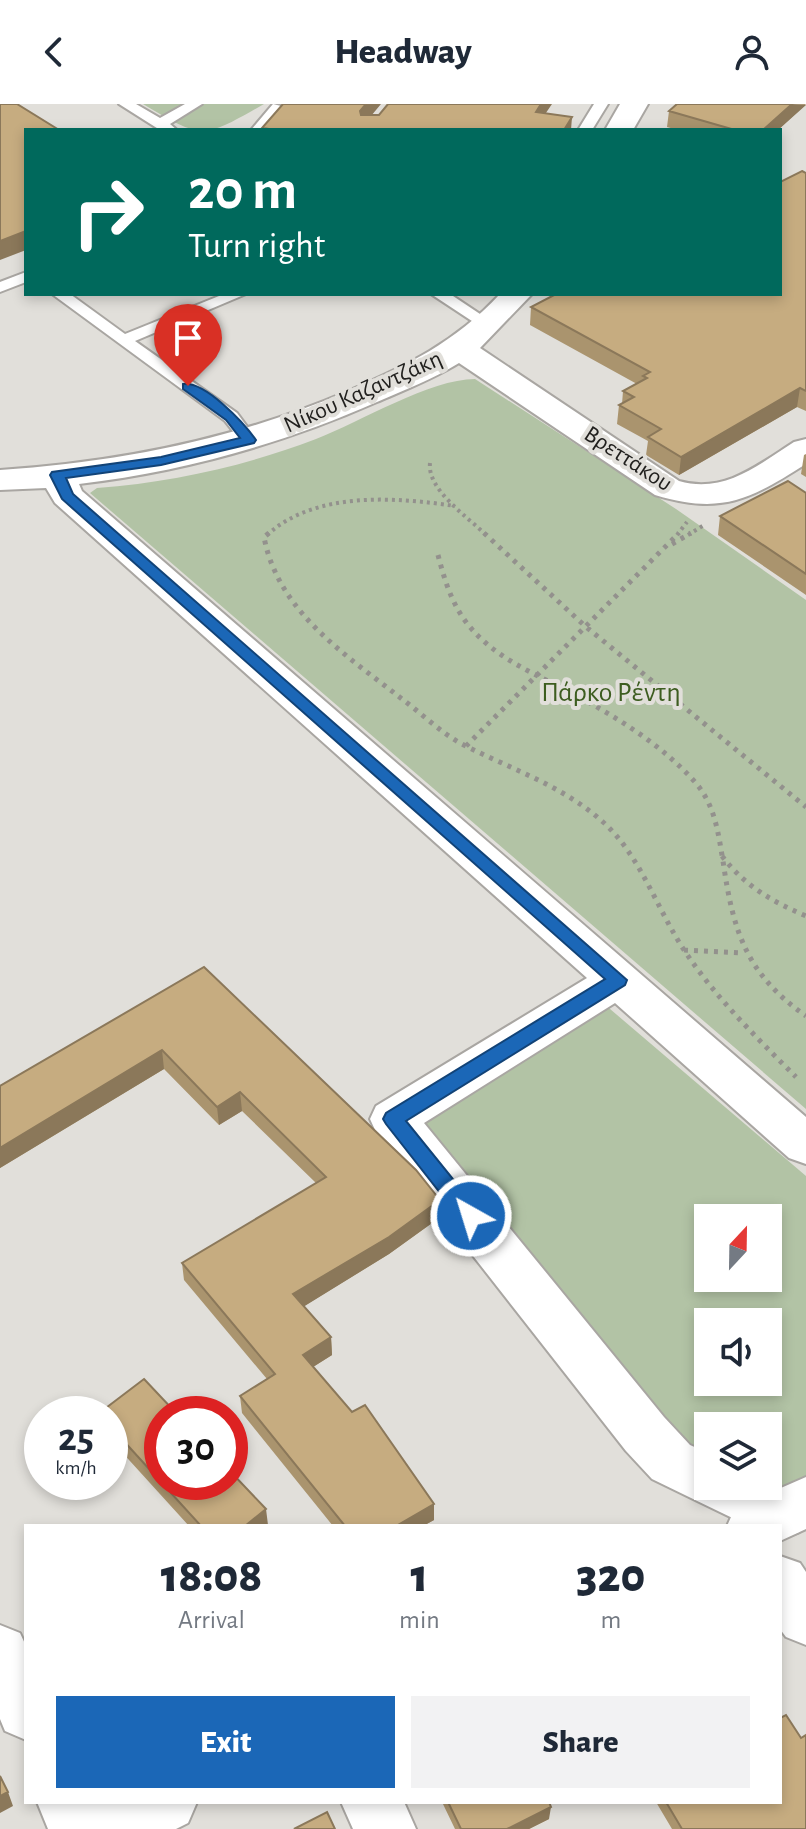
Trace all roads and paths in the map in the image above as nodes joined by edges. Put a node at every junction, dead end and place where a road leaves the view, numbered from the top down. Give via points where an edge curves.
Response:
1 (126, 104) edge
2 (195, 104) edge
3 (601, 104) edge
4 (634, 104) edge
5 (278, 107) edge
6 (165, 127) edge
7 (260, 128) edge
8 (586, 128) edge
9 (620, 128) edge
10 (24, 278) edge
11 (0, 287) edge
12 (63, 296) edge
13 (233, 296) edge
14 (442, 296) edge
15 (515, 296) edge
16 (487, 324) junction
17 (123, 340) junction
18 (459, 348) junction
19 (249, 440) junction
20 (806, 449) edge
21 (430, 463) dead end
22 (57, 475) junction
23 (0, 480) edge
24 (698, 497) junction
25 (455, 506) junction
26 (438, 555) dead end
27 (585, 626) junction
28 (536, 675) junction
29 (466, 746) junction
30 (806, 807) edge
31 (722, 855) junction
32 (806, 916) edge
33 (684, 950) junction
34 (744, 953) junction
35 (618, 980) junction
36 (806, 1016) edge
37 (802, 1083) dead end
38 (806, 1145) edge
39 (694, 1473) edge
40 (751, 1500) edge
41 (780, 1514) edge
42 (782, 1585) edge
43 (806, 1618) edge
44 (0, 1653) edge
45 (24, 1707) edge
46 (68, 1804) edge
47 (163, 1804) edge
48 (372, 1804) edge
49 (79, 1829) edge
50 (110, 1829) edge
51 (386, 1829) edge

1 - 6 lane
2 - 6 lane
3 - 8 lane
4 - 9 street
5 - 7 lane
10 - 11 lane
12 - 17 lane
13 - 17 lane
14 - 16 lane
15 - 16 street, Νίκου Καζαντζάκη
16 - 18 street, Νίκου Καζαντζάκη
17 - 19 lane via 231,417
18 - 19 street, Νίκου Καζαντζάκη via 324,415
18 - 24 street, Βρεττάκου via 667,488
19 - 22 street, Νίκου Καζαντζάκη via 161,461
20 - 24 street, Βρεττάκου via 725,496
21 - 25 path via 432,479
22 - 23 street, Νίκου Καζαντζάκη
22 - 35 street via 67,496
24 - 27 path via 693,515 667,547
25 - 27 path
25 - 29 path via 374,502 323,507 288,517 264,537 276,579 313,627
26 - 28 path via 451,596 472,630
27 - 28 path
27 - 30 path
28 - 29 path
28 - 31 path via 603,710 690,777 713,814
29 - 33 path via 556,789 601,820 620,839
31 - 32 path via 757,895
31 - 34 path
33 - 34 path
33 - 37 path via 731,1012
34 - 36 path via 769,986
35 - 38 street
35 - 39 street via 393,1119 645,1434 671,1462
40 - 41 street
42 - 43 street
44 - 45 street
46 - 49 street
47 - 50 street
48 - 51 street

